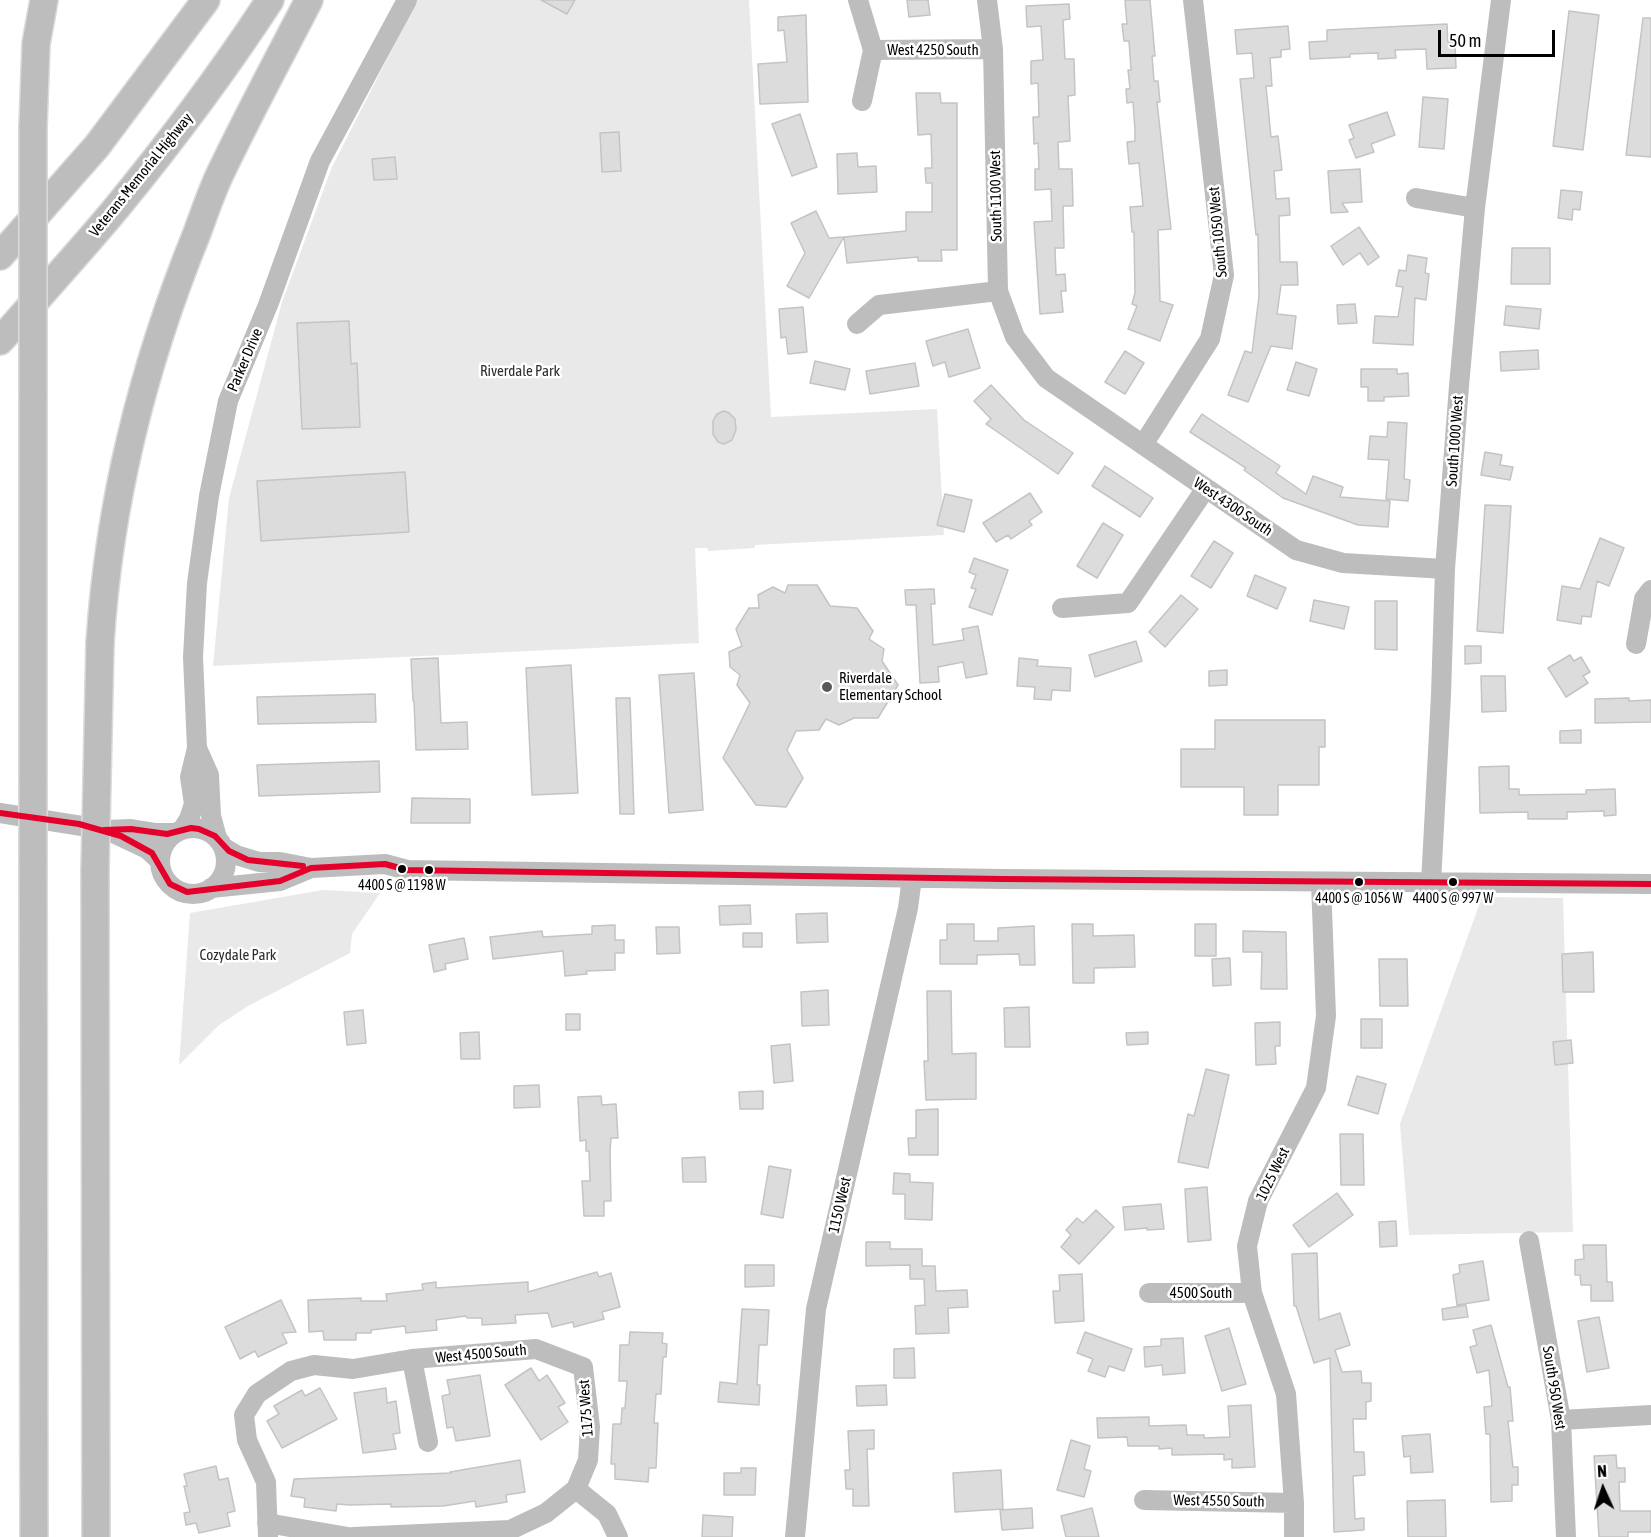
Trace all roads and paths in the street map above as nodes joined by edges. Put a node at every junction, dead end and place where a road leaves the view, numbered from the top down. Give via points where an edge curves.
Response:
1 (44, 0) edge
2 (206, 0) edge
3 (270, 0) edge
4 (309, 0) edge
5 (407, 0) edge
6 (858, 0) edge
7 (987, 0) edge
8 (1193, 0) edge
9 (1501, 0) edge
10 (993, 49) junction
11 (873, 50) junction
12 (862, 101) dead end
13 (1416, 198) dead end
14 (1475, 208) junction
15 (0, 256) edge
16 (998, 291) junction
17 (858, 324) dead end
18 (0, 340) edge
19 (1046, 378) joint
20 (1143, 445) junction
21 (1206, 488) junction
22 (1445, 569) junction
23 (1651, 590) edge
24 (1062, 608) dead end
25 (1636, 644) dead end
26 (197, 748) junction
27 (0, 813) edge
28 (107, 830) junction
29 (179, 831) junction
30 (220, 843) junction
31 (160, 861) junction
32 (311, 868) junction
33 (912, 878) junction
34 (1321, 882) junction
35 (1431, 884) junction
36 (1651, 884) edge
37 (211, 888) junction
38 (1529, 1241) dead end
39 (1149, 1293) dead end
40 (1252, 1293) junction
41 (412, 1359) junction
42 (583, 1367) joint
43 (1651, 1415) edge
44 (1561, 1420) junction
45 (428, 1442) dead end
46 (576, 1489) junction
47 (1144, 1500) dead end
48 (1294, 1503) junction
49 (267, 1530) edge
50 (34, 1537) edge
51 (96, 1537) edge
52 (348, 1537) edge
53 (353, 1537) edge
54 (618, 1537) edge
55 (795, 1537) edge
56 (1294, 1537) edge
57 (1566, 1537) edge

1 - 50 highway, bridge via 36,44 33,127
2 - 15 highway via 97,146
3 - 18 highway, Veterans Memorial Highway via 214,82 117,208
4 - 51 highway, bridge via 220,176 179,277 145,382 120,490 104,591 95,871
5 - 26 street, Parker Drive via 320,161 228,401 197,583 193,657
6 - 11 street, West 4250 South
7 - 10 street, South 1100 West
8 - 20 street, South 1050 West via 1224,274 1210,339
9 - 14 street, South 1000 West
10 - 11 street, West 4250 South
10 - 16 street, South 1100 West
11 - 12 street, West 4250 South
13 - 14 street
14 - 22 street, South 1000 West
16 - 17 street via 879,305
16 - 19 street, South 1100 West via 1015,337
19 - 20 street, West 4300 South
20 - 21 street, West 4300 South
21 - 22 street, West 4300 South via 1296,550 1343,564
21 - 24 street via 1128,603
22 - 35 street, South 1000 West
23 - 25 street via 1644,599
26 - 29 street, Parker Drive via 190,777 193,808
26 - 30 street, Parker Drive via 209,775 211,816
27 - 28 street
28 - 29 street via 161,834
28 - 31 street via 147,849
29 - 30 street via 199,828
29 - 31 street via 164,846
30 - 32 street via 248,860
30 - 37 street via 225,869
31 - 37 street via 166,879 178,890 194,893
32 - 33 street via 385,864 407,870
32 - 37 street via 280,881
33 - 34 street
33 - 55 street, 1150 West via 816,1309
34 - 35 street
34 - 40 street, 1025 West via 1326,1016 1316,1088 1258,1202 1247,1246
35 - 36 street
38 - 44 street, South 950 West
39 - 40 street, 4500 South
40 - 48 street, 1025 West via 1286,1394
41 - 42 street, West 4500 South via 536,1349
41 - 45 street
41 - 49 street, West 4500 South via 353,1370 314,1365 291,1371 257,1394 244,1415 247,1440 266,1482
42 - 46 street, 1175 West via 590,1427 588,1460
43 - 44 street
44 - 57 street, South 950 West
46 - 53 street via 546,1513 510,1530
46 - 54 street via 607,1514
47 - 48 street, West 4550 South
48 - 56 street, 1025 West
49 - 52 street

